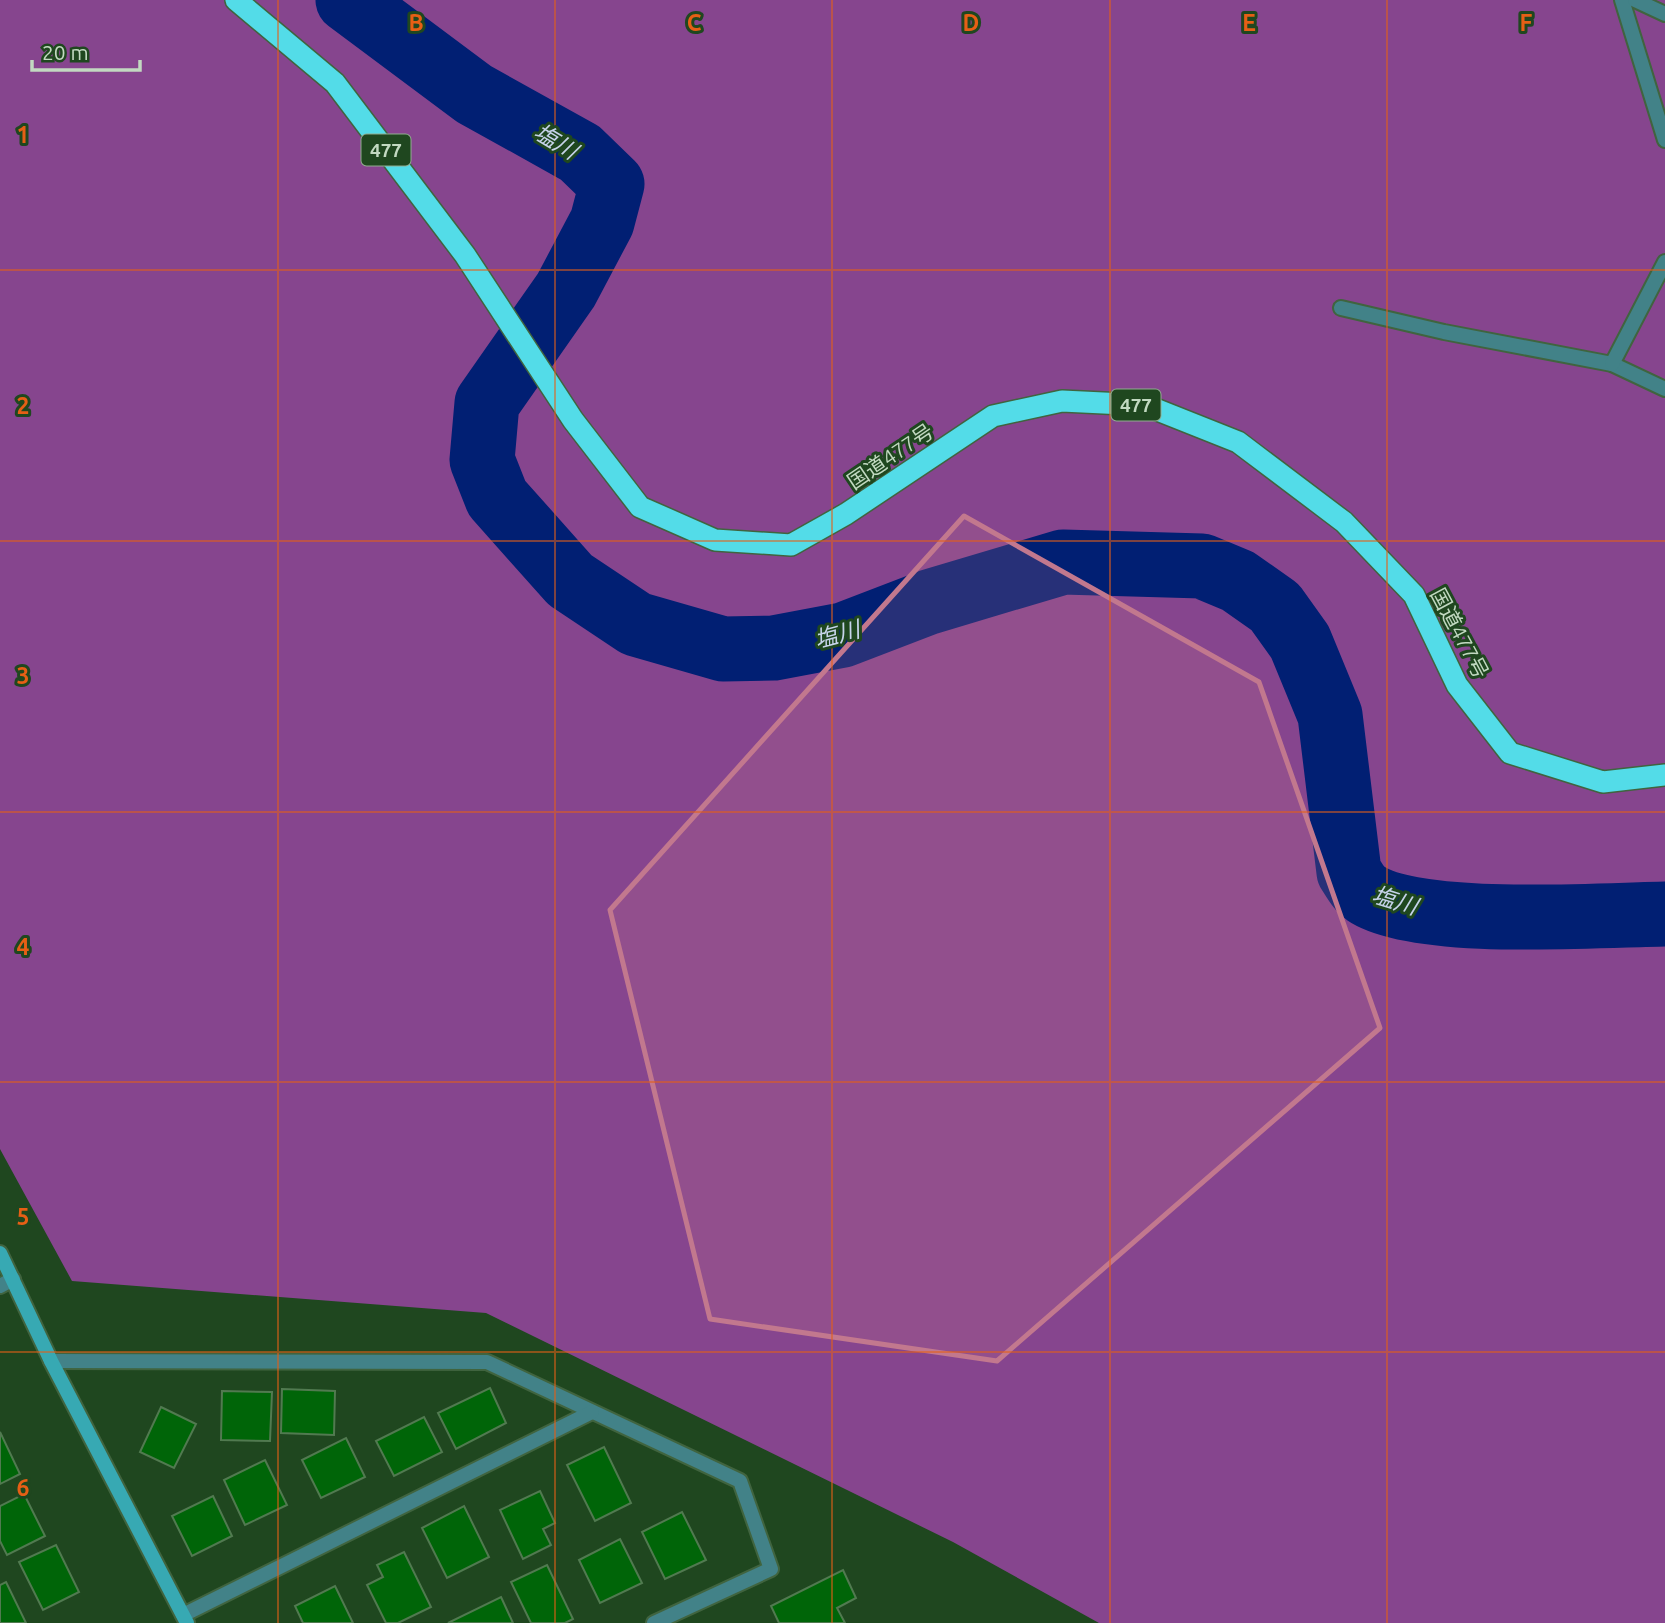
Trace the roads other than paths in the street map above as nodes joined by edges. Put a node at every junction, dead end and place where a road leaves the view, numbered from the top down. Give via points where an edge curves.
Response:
1 (236, 0) edge
2 (1622, 0) edge
3 (1635, 0) edge
4 (1665, 14) edge
5 (1665, 141) edge
6 (1665, 262) edge
7 (1341, 308) dead end
8 (1612, 364) junction
9 (1665, 389) edge
10 (1665, 775) edge
11 (0, 1253) edge
12 (6, 1282) edge
13 (51, 1361) junction
14 (592, 1412) junction
15 (185, 1619) edge
16 (654, 1623) edge

1 - 10 highway, 国道477号 / 477 via 335,83 465,255 553,390 640,507 715,540 791,545 993,416 1062,401 1144,405 1238,442 1344,522 1414,595 1457,685 1510,753 1603,782
2 - 5 street
3 - 4 street
6 - 8 street
7 - 8 street
8 - 9 street
11 - 12 street
12 - 13 street
13 - 14 street via 487,1362
13 - 15 street
14 - 15 street
14 - 16 street via 740,1481 771,1569

